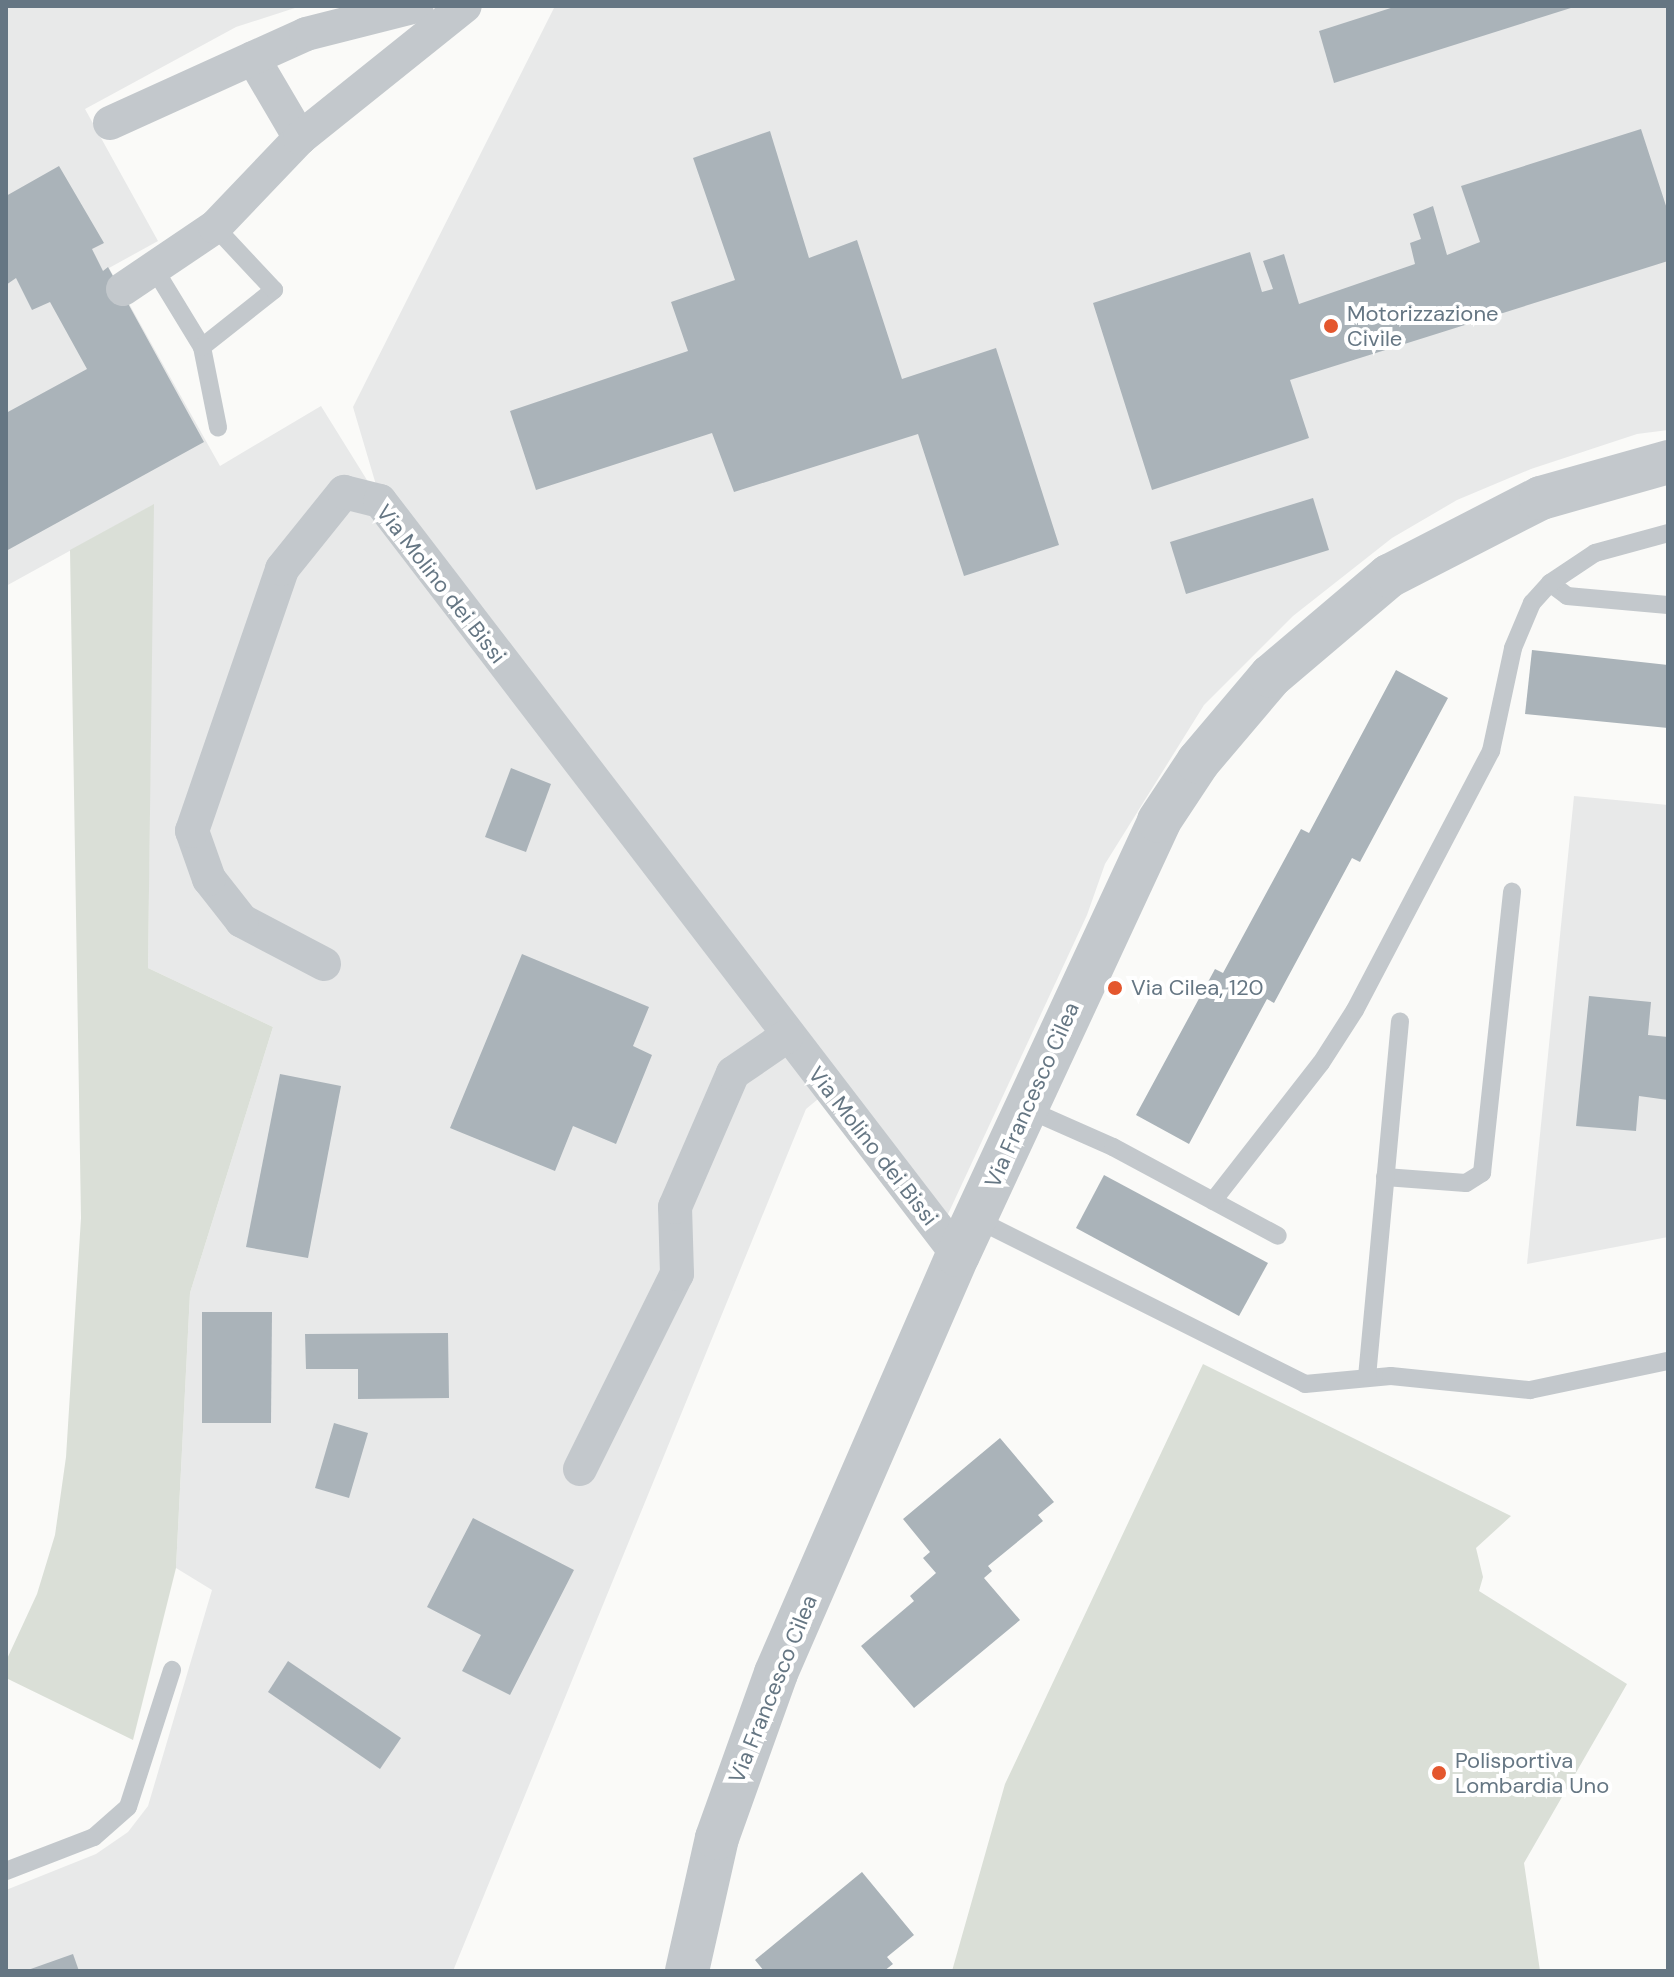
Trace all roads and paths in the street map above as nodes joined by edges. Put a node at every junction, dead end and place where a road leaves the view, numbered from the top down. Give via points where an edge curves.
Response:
1 (417, 6) edge
2 (465, 6) edge
3 (253, 58) junction
4 (110, 123) dead end
5 (300, 138) junction
6 (215, 227) junction
7 (152, 265) junction
8 (123, 289) dead end
9 (202, 347) junction
10 (218, 427) dead end
11 (1668, 462) edge
12 (1668, 533) edge
13 (1550, 583) junction
14 (1668, 605) edge
15 (1512, 892) dead end
16 (324, 964) dead end
17 (1400, 1022) dead end
18 (787, 1036) junction
19 (1027, 1109) junction
20 (1385, 1177) junction
21 (1213, 1201) junction
22 (1278, 1236) dead end
23 (967, 1237) junction
24 (1668, 1361) edge
25 (1367, 1377) junction
26 (580, 1469) dead end
27 (172, 1670) dead end
28 (6, 1871) edge
29 (687, 1971) edge

1 - 3 street via 306,34
2 - 5 street
3 - 4 street
3 - 5 street
5 - 6 street
6 - 7 street
6 - 9 lane via 274,290
7 - 8 street
7 - 9 lane
9 - 10 lane
11 - 19 street, Via Francesco Cilea via 1541,498 1451,541 1370,590 1271,676 1198,762 1159,821
12 - 13 lane via 1595,553
13 - 14 lane via 1567,596
13 - 21 lane via 1521,621 1491,751 1350,1019
15 - 20 lane via 1482,1173 1466,1183
16 - 18 street, Via Molino dei Bissi via 242,921 209,879 192,831 282,569 344,492 380,501
17 - 20 lane
18 - 23 street, Via Molino dei Bissi
18 - 26 street via 733,1073 675,1207 677,1274
19 - 21 lane via 1113,1147
19 - 23 street, Via Francesco Cilea
20 - 25 lane
21 - 22 lane
23 - 25 lane via 1293,1381 1317,1384
23 - 29 street, Via Francesco Cilea via 742,1759 713,1851
24 - 25 lane via 1530,1390
27 - 28 lane via 128,1807 94,1837

